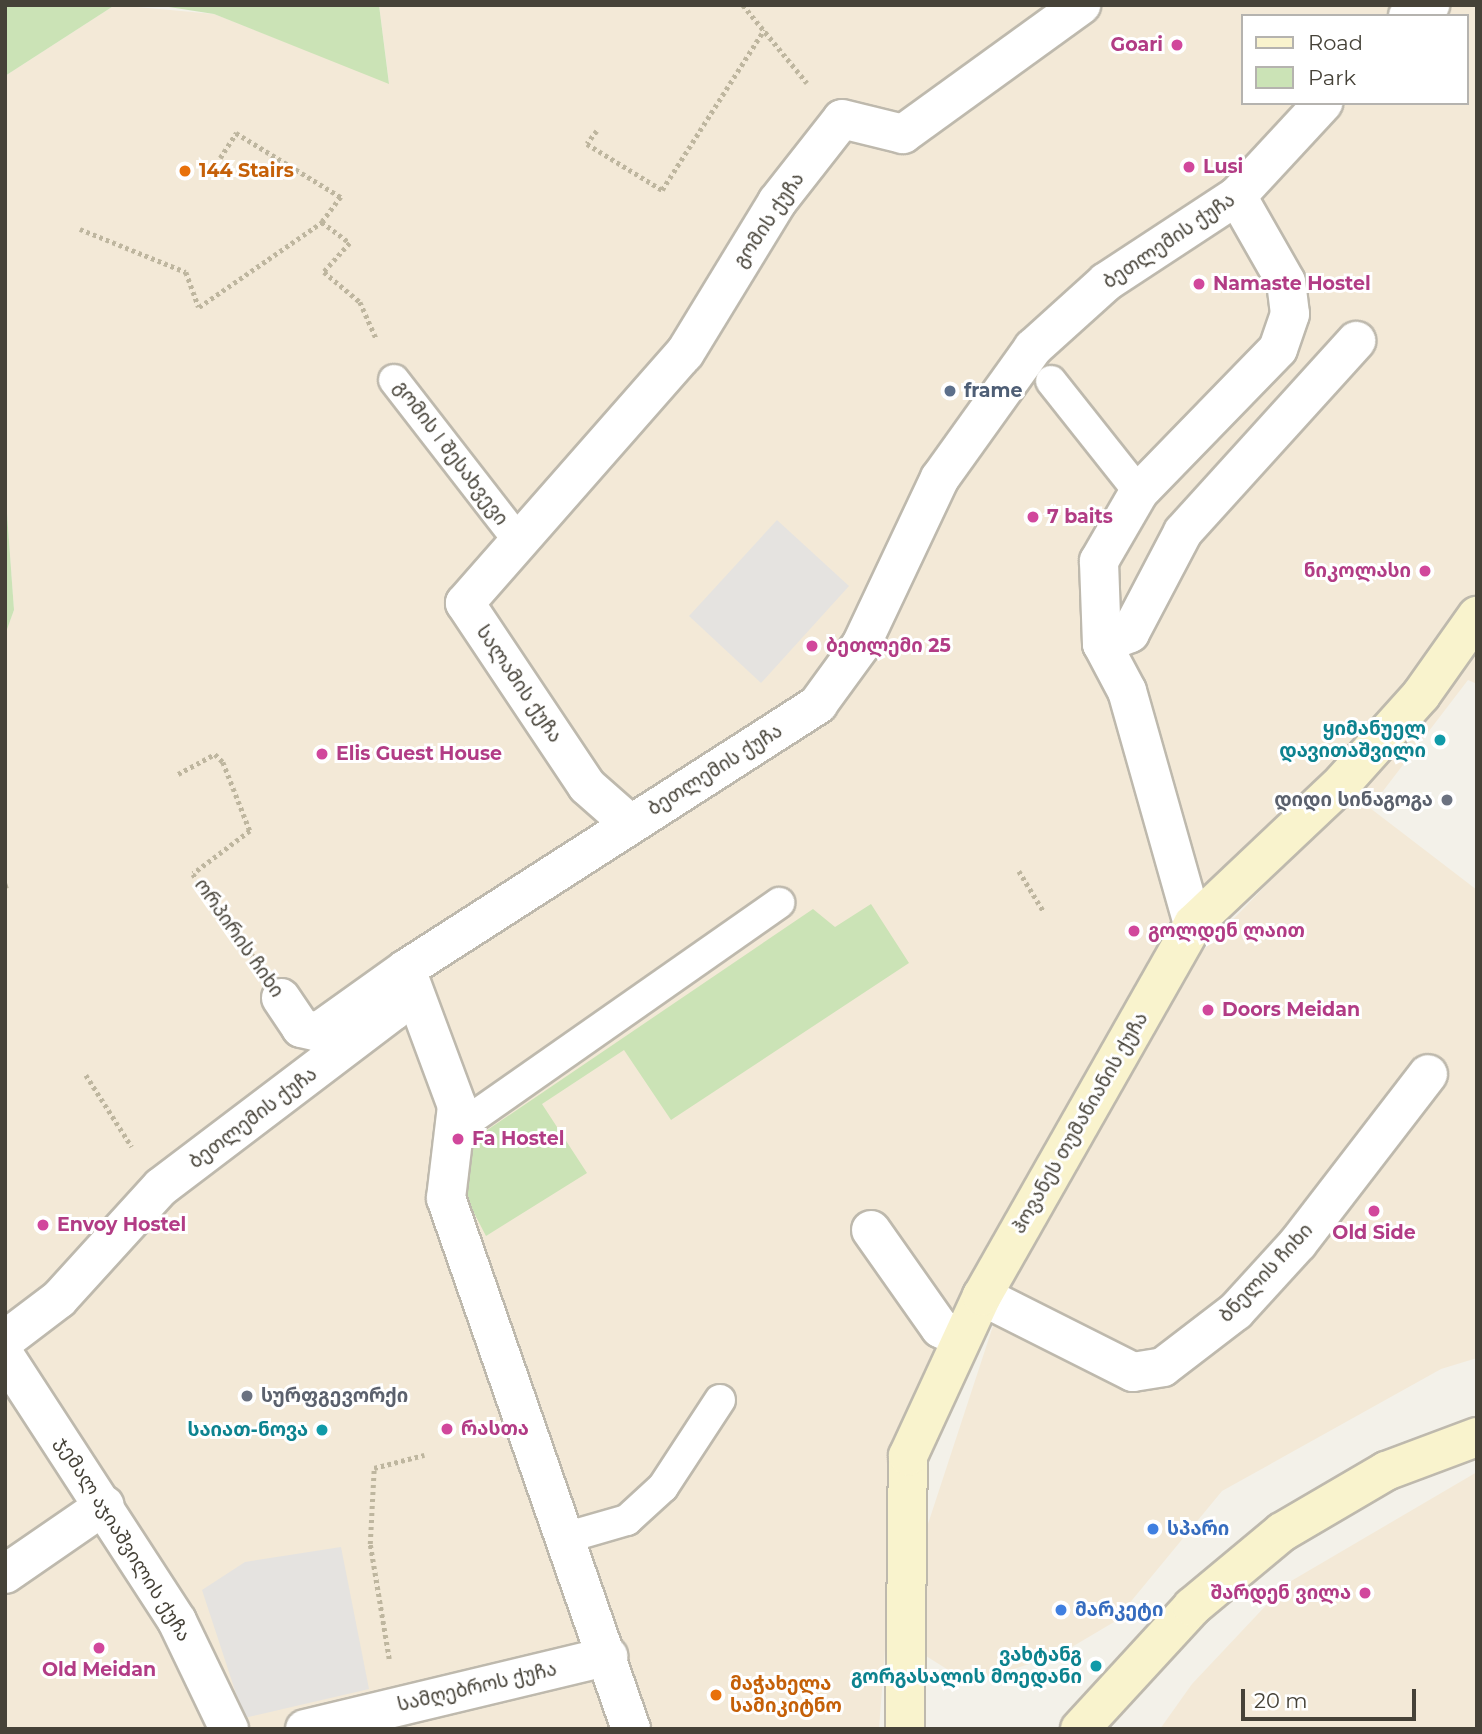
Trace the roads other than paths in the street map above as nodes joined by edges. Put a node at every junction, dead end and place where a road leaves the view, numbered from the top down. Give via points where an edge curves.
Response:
1 (1081, 5) edge
2 (1430, 5) edge
3 (1412, 14) edge
4 (1322, 105) edge
5 (1237, 196) junction
6 (1356, 341) dead end
7 (394, 380) road end
8 (1051, 381) dead end
9 (1139, 492) junction
10 (518, 540) junction
11 (1477, 617) edge
12 (1102, 644) junction
13 (629, 823) junction
14 (779, 902) dead end
15 (1193, 924) junction
16 (406, 969) junction
17 (281, 999) road end
18 (1428, 1074) dead end
19 (455, 1130) junction
20 (871, 1230) dead end
21 (982, 1296) junction
22 (960, 1338) junction
23 (5, 1340) edge
24 (5, 1356) edge
25 (720, 1400) dead end
26 (1477, 1437) edge
27 (105, 1505) junction
28 (561, 1539) junction
29 (5, 1574) edge
30 (608, 1656) junction
31 (229, 1729) edge
32 (305, 1729) edge
33 (631, 1729) edge
34 (905, 1729) edge
35 (1080, 1729) edge

1 - 10 street, გომის ქუჩა via 903,134 842,118 777,202 685,353
2 - 3 street
4 - 5 street, ბეთლემის ქუჩა
5 - 9 street via 1286,282 1290,314 1278,349
5 - 13 street, ბეთლემის ქუჩა via 1106,282 1032,348 940,478 861,645 818,704
6 - 12 street via 1183,531 1130,633
7 - 10 lane, გომის I შესახვევი
8 - 9 lane
9 - 12 street via 1099,561
10 - 13 street, სალამის ქუჩა via 465,603 587,786
11 - 15 street, ჰოვანეს თუმანიანის ქუჩა via 1421,695 1343,782
12 - 15 street via 1127,691
13 - 16 street, ბეთლემის ქუჩა
14 - 19 lane
15 - 21 street, ჰოვანეს თუმანიანის ქუჩა
16 - 17 street, ორპირის ჩიხი via 318,1032 302,1028
16 - 19 street via 428,1037 448,1071 457,1106
16 - 23 street, ბეთლემის ქუჩა via 393,1011 161,1187 59,1299
18 - 21 street, ბნელის ჩიხი via 1289,1253 1236,1311 1163,1367 1133,1372
19 - 28 street via 446,1198
20 - 22 street via 940,1328
21 - 22 street, ჰოვანეს თუმანიანის ქუჩა
22 - 34 street, ჰოვანეს თუმანიანის ქუჩა via 908,1457
24 - 27 street, ჯემალ აჯიაშვილის ქუჩა
25 - 28 lane via 663,1487 626,1520
26 - 35 street via 1387,1472 1282,1532 1192,1607
27 - 29 street
27 - 31 street, ჯემალ აჯიაშვილის ქუჩა via 177,1621
28 - 30 street
30 - 32 street, სამღებროს ქუჩა
30 - 33 street

